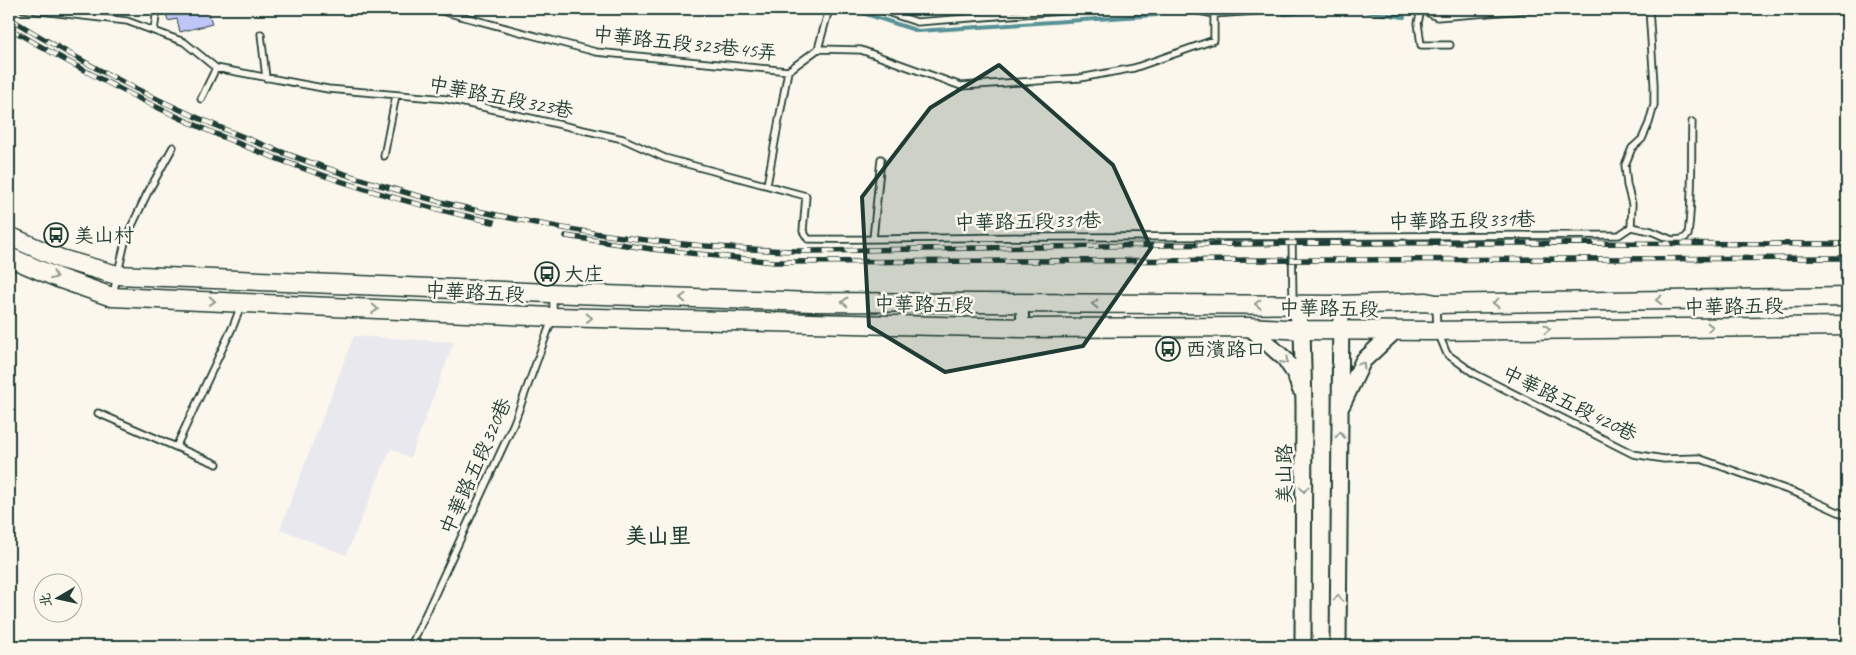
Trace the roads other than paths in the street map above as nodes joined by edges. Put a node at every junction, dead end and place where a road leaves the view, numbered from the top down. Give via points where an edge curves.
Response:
1 (23, 9) edge
2 (157, 9) edge
3 (434, 9) edge
4 (829, 9) edge
5 (878, 9) edge
6 (1088, 9) edge
7 (1189, 9) edge
8 (1286, 9) edge
9 (1412, 9) edge
10 (1420, 9) edge
11 (1539, 9) edge
12 (1649, 9) edge
13 (1214, 14) junction
14 (154, 31) junction
15 (261, 34) dead end
16 (1450, 46) dead end
17 (818, 49) junction
18 (216, 68) junction
19 (788, 72) junction
20 (266, 78) junction
21 (396, 95) junction
22 (201, 99) dead end
23 (1692, 122) dead end
24 (173, 147) dead end
25 (384, 156) dead end
26 (881, 160) dead end
27 (767, 185) junction
28 (806, 196) joint
29 (1631, 227) junction
30 (9, 236) edge
31 (1292, 237) junction
32 (873, 240) junction
33 (9, 256) edge
34 (117, 275) junction
35 (553, 293) junction
36 (112, 297) junction
37 (1847, 297) edge
38 (241, 303) junction
39 (1022, 304) junction
40 (1293, 304) junction
41 (1436, 304) junction
42 (1341, 305) junction
43 (553, 317) junction
44 (1847, 326) edge
45 (1249, 327) junction
46 (1024, 328) junction
47 (1302, 330) junction
48 (1341, 330) junction
49 (1396, 330) junction
50 (1437, 330) junction
51 (1304, 405) junction
52 (1340, 409) junction
53 (98, 413) dead end
54 (176, 447) junction
55 (217, 464) dead end
56 (1847, 516) edge
57 (410, 646) edge
58 (1303, 646) edge
59 (1338, 646) edge

1 - 14 lane via 127,21
2 - 14 lane
3 - 19 lane, 中華路五段323巷45弄 via 596,52
4 - 17 lane
5 - 6 lane via 917,22
7 - 13 lane
8 - 13 lane
9 - 10 lane
10 - 11 lane via 1437,17
10 - 16 lane via 1421,45
12 - 29 lane via 1654,105 1650,123 1642,139 1632,148 1625,165 1632,204
13 - 17 lane via 1214,40 1134,68 1080,78 961,86 862,50
14 - 18 lane via 184,42
15 - 20 lane
17 - 19 lane
18 - 20 lane, 中華路五段323巷
18 - 22 lane
19 - 27 lane
20 - 21 lane, 中華路五段323巷 via 328,89
21 - 25 lane
21 - 27 lane, 中華路五段323巷 via 446,99 623,139 665,158
23 - 29 lane via 1692,203 1688,234 1682,239 1672,240
24 - 34 lane via 126,238
26 - 32 lane
27 - 28 lane, 中華路五段323巷
28 - 32 lane, 中華路五段331巷 via 803,231 808,239
29 - 31 lane, 中華路五段331巷 via 1619,235
30 - 34 main road, 中華路五段 via 60,259
31 - 32 lane, 中華路五段331巷
31 - 40 lane
33 -> 36 main road, 中華路五段
34 - 35 main road, 中華路五段
34 - 36 lane
39 -> 35 main road, 中華路五段 via 813,302
35 - 43 lane, 中華路五段320巷
36 -> 38 main road, 中華路五段
37 -> 41 main road, 中華路五段
38 -> 43 main road, 中華路五段
38 - 54 lane
40 -> 39 main road, 中華路五段
39 - 46 street
40 - 42 main road, 中華路五段
40 - 47 street, 美山路
41 - 42 main road, 中華路五段
41 - 50 lane, 中華路五段420巷
42 - 48 street
43 -> 46 main road, 中華路五段
43 - 57 lane, 中華路五段320巷 via 514,423
50 -> 44 main road, 中華路五段
45 - 46 main road, 中華路五段
45 - 47 main road, 中華路五段
45 -> 51 street via 1285,359 1295,374
47 - 48 main road, 中華路五段
47 - 51 street, 美山路
48 - 49 main road, 中華路五段
48 - 52 street
49 - 50 main road, 中華路五段
52 -> 49 street via 1363,361
50 - 56 lane, 中華路五段420巷 via 1448,354 1474,374 1633,454 1664,459 1698,458 1798,494
51 -> 58 street, 美山路
59 -> 52 street
53 - 54 lane
54 - 55 lane

